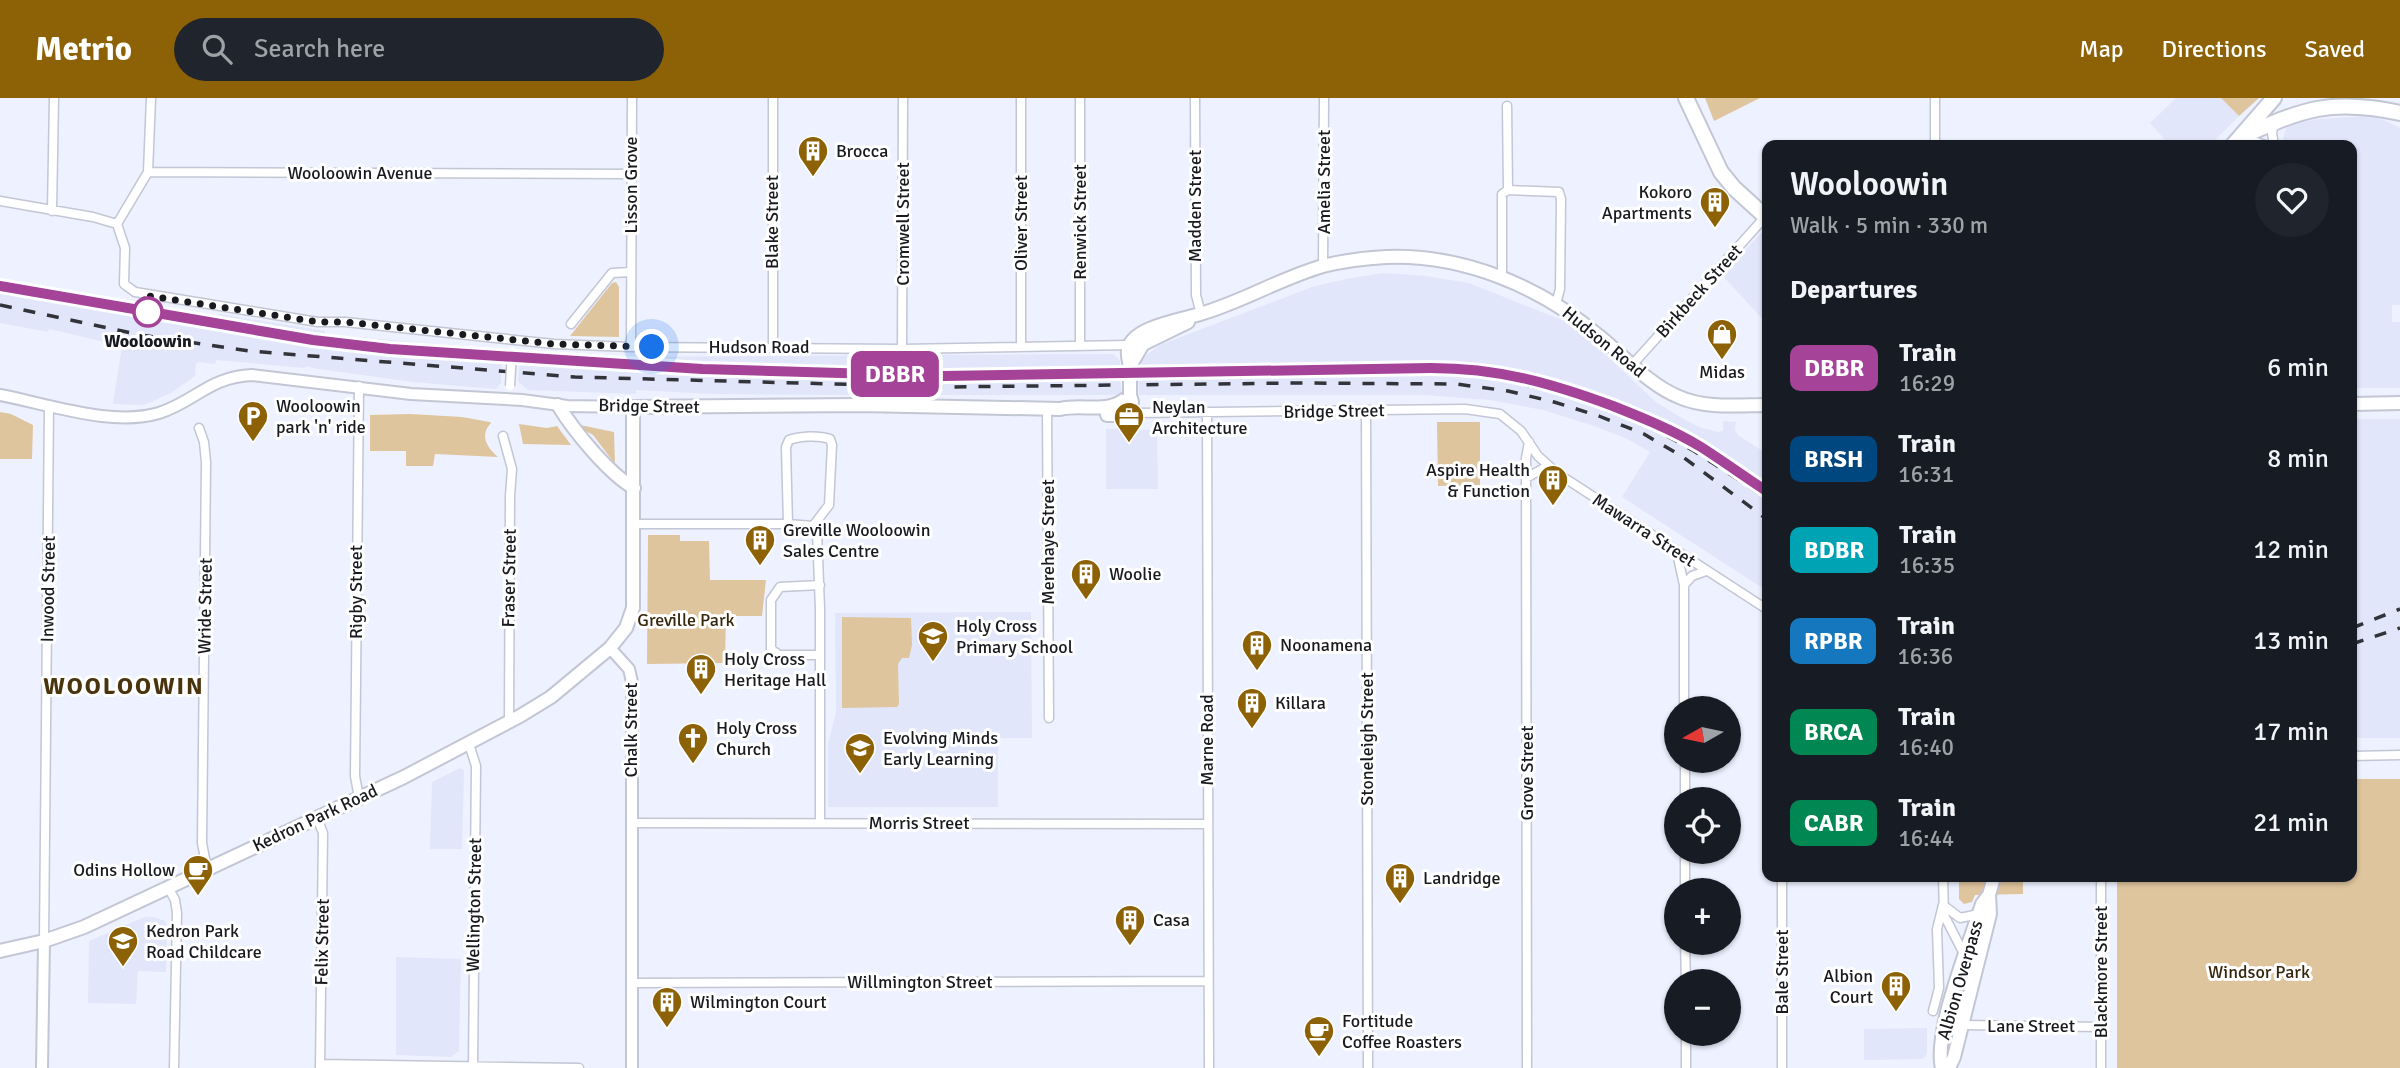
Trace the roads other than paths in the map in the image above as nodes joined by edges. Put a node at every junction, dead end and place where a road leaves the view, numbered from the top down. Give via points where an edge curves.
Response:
1 (54, 98) edge
2 (151, 98) edge
3 (632, 98) edge
4 (773, 98) edge
5 (903, 98) edge
6 (1021, 98) edge
7 (1080, 98) edge
8 (1195, 98) edge
9 (1324, 98) edge
10 (1686, 98) edge
11 (1935, 98) edge
12 (2274, 98) edge
13 (2309, 98) edge
14 (2344, 102) junction
15 (2390, 105) edge
16 (1507, 106) dead end
17 (2275, 120) junction
18 (1935, 140) edge
19 (2239, 140) edge
20 (2273, 140) edge
21 (148, 172) junction
22 (632, 174) junction
23 (1508, 190) junction
24 (0, 201) edge
25 (52, 211) junction
26 (1762, 214) edge
27 (1762, 222) edge
28 (117, 224) junction
29 (1323, 266) junction
30 (631, 272) junction
31 (1502, 278) junction
32 (1556, 304) junction
33 (1201, 314) junction
34 (571, 324) dead end
35 (512, 338) junction
36 (1080, 345) junction
37 (1134, 346) junction
38 (631, 347) junction
39 (773, 347) junction
40 (1021, 347) junction
41 (902, 349) junction
42 (1633, 364) junction
43 (359, 386) junction
44 (0, 395) edge
45 (1130, 395) junction
46 (509, 400) junction
47 (2400, 403) edge
48 (2357, 404) edge
49 (49, 405) junction
50 (558, 405) junction
51 (1762, 405) edge
52 (633, 407) junction
53 (1054, 409) junction
54 (1126, 411) junction
55 (1366, 411) junction
56 (1207, 412) junction
57 (199, 428) dead end
58 (503, 436) dead end
59 (1529, 442) junction
60 (1548, 466) junction
61 (1526, 478) junction
62 (634, 488) junction
63 (634, 524) junction
64 (788, 524) junction
65 (813, 526) junction
66 (1677, 553) junction
67 (1706, 571) junction
68 (820, 585) junction
69 (1684, 585) junction
70 (1762, 606) edge
71 (610, 648) junction
72 (820, 655) junction
73 (1684, 696) edge
74 (1049, 718) dead end
75 (509, 723) junction
76 (469, 744) junction
77 (2400, 755) edge
78 (2357, 756) edge
79 (359, 798) junction
80 (317, 818) junction
81 (631, 823) junction
82 (820, 823) junction
83 (1207, 824) junction
84 (207, 869) junction
85 (1782, 882) edge
86 (1943, 882) edge
87 (1993, 882) edge
88 (2101, 882) edge
89 (168, 887) junction
90 (1989, 895) junction
91 (1943, 905) junction
92 (1979, 914) junction
93 (44, 941) junction
94 (0, 951) edge
95 (1965, 956) junction
96 (1208, 981) junction
97 (631, 983) junction
98 (1933, 1011) dead end
99 (1962, 1025) junction
100 (2101, 1027) junction
101 (1686, 1046) edge
102 (320, 1066) edge
103 (473, 1067) edge
104 (41, 1068) edge
105 (174, 1068) edge
106 (579, 1068) edge
107 (632, 1068) edge
108 (1209, 1068) edge
109 (1368, 1068) edge
110 (1527, 1068) edge
111 (1686, 1068) edge
112 (1782, 1068) edge
113 (1942, 1068) edge
114 (1949, 1068) edge
115 (2101, 1068) edge

1 - 25 street
2 - 21 street
3 - 22 street, Lisson Grove
4 - 39 street, Blake Street
5 - 41 street, Cromwell Street
6 - 40 street, Oliver Street
7 - 36 street, Renwick Street
8 - 33 street, Madden Street via 1196,295
9 - 29 street, Amelia Street
10 - 26 highway via 1721,172
11 - 18 street
12 - 19 highway
13 - 14 highway
14 - 15 highway
14 - 17 highway via 2310,107
16 - 23 street
17 - 19 highway
17 - 20 street
21 - 22 street, Wooloowin Avenue
21 - 28 street
22 - 30 street, Lisson Grove
23 - 31 street via 1501,196
23 - 32 street via 1560,195
24 - 25 street
25 - 28 street
27 - 42 street, Birkbeck Street
28 - 35 street, Hudson Road via 125,248 124,284 135,292 318,322
29 - 31 main road, Hudson Road via 1412,257
29 - 33 main road, Hudson Road
30 - 34 street via 612,273
30 - 38 street, Lisson Grove
31 - 32 main road, Hudson Road
32 - 42 main road, Hudson Road
33 - 37 main road, Hudson Road via 1143,332
35 - 38 street, Hudson Road
35 - 46 street, bridge
36 - 37 street, Hudson Road
36 - 40 street, Hudson Road
37 - 45 main road, bridge via 1127,352
38 - 39 street, Hudson Road
39 - 41 street, Hudson Road
40 - 41 street, Hudson Road
42 - 51 main road, Hudson Road via 1665,390 1693,402
43 - 46 street, Bridge Street
43 - 49 street, Bridge Street via 239,375 144,416 113,418
43 - 79 street, Rigby Street via 355,784
44 - 49 street
45 - 53 main road, Bridge Street via 1113,407
45 - 54 main road
46 - 50 street, Bridge Street
47 - 48 main road
49 - 93 street, Inwood Street
50 - 52 street, Bridge Street
50 - 62 main road via 619,480
52 - 53 main road, Bridge Street
52 - 62 main road
53 - 54 main road, Bridge Street via 1092,415
53 - 74 street, Merehaye Street
54 - 56 street, Bridge Street
55 - 56 street, Bridge Street
55 - 59 street, Bridge Street via 1488,410 1511,422
55 - 109 street, Stoneleigh Street
56 - 83 street, Marne Road
57 - 84 street, Wride Street via 206,465 202,843
58 - 75 street, Fraser Street via 512,475
59 - 60 street, Mawarra Street
59 - 61 street, Grove Street
60 - 61 street
60 - 66 street, Mawarra Street
61 - 110 street, Grove Street
62 - 63 main road
63 - 64 street
63 - 71 main road via 632,613 625,631
64 - 65 street
64 - 65 street via 786,447 796,438 825,437 832,445 829,505
65 - 68 street via 819,539
66 - 67 street, Mawarra Street
66 - 69 street
67 - 69 street
67 - 70 street, Mawarra Street
68 - 72 street
68 - 72 street via 780,587 771,600 771,649 779,655
69 - 73 street
71 - 75 main road, Kedron Park Road
71 - 81 street, Chalk Street via 632,677
72 - 82 street
75 - 76 main road, Kedron Park Road
76 - 79 main road, Kedron Park Road
76 - 103 street, Wellington Street via 476,766
77 - 78 street
79 - 80 main road, Kedron Park Road
80 - 84 main road, Kedron Park Road
80 - 102 street, Felix Street via 323,833
81 - 82 street, Morris Street
81 - 97 street, Chalk Street
82 - 83 street, Morris Street
83 - 96 street, Marne Road
84 - 89 main road, Kedron Park Road
85 - 112 street, Bale Street
86 - 91 street
87 - 90 main road, Albion Overpass
88 - 100 street, Blackmore Street
89 - 93 main road, Kedron Park Road
89 - 105 street via 177,914
90 - 92 main road, Albion Overpass
90 - 99 main road, Albion Overpass via 1990,914
91 - 92 street via 1960,918
91 - 95 street
91 - 98 street via 1937,929 1939,988
92 - 95 main road, Albion Overpass
93 - 94 main road, Kedron Park Road
93 - 104 street
95 - 113 main road, Albion Overpass via 1943,1027
96 - 97 street, Willmington Street
96 - 108 street, Marne Road
97 - 107 street, Chalk Street
99 - 100 street, Lane Street
99 - 114 main road, Albion Overpass
100 - 115 street, Blackmore Street
101 - 111 street
102 - 103 street
103 - 106 street

